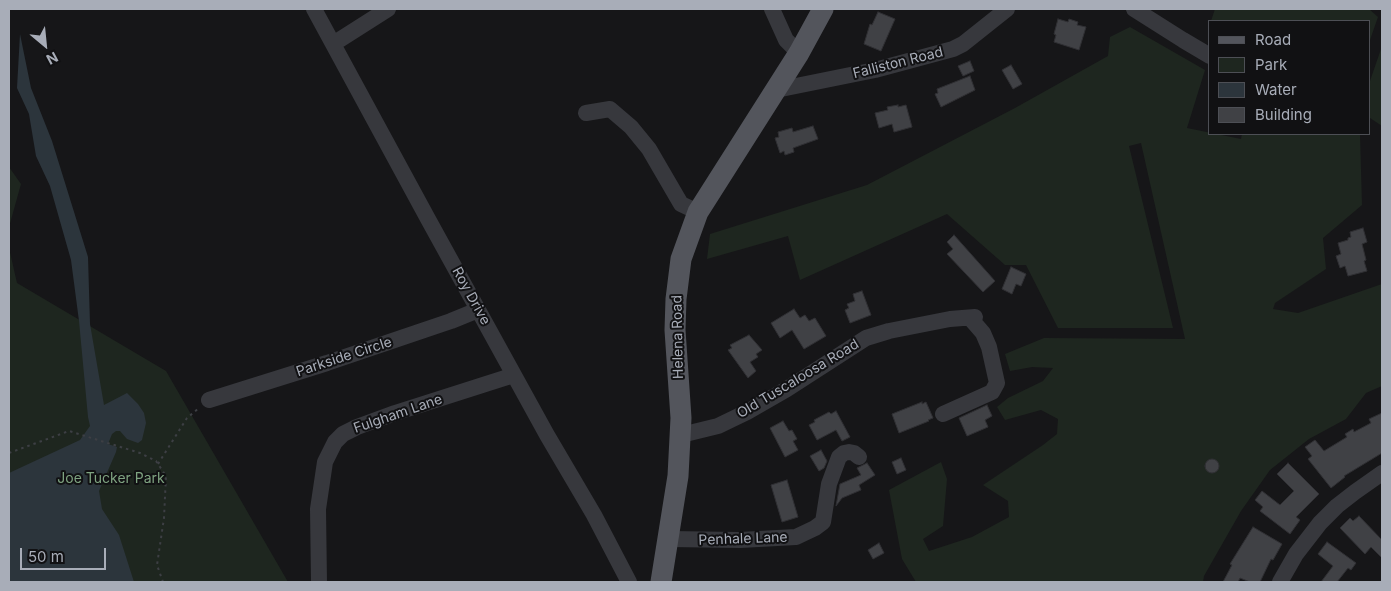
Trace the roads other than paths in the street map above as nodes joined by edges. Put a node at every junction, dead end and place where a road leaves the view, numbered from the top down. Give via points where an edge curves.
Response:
1 (314, 9) edge
2 (388, 9) edge
3 (772, 9) edge
4 (823, 9) edge
5 (1007, 9) edge
6 (1134, 9) edge
7 (333, 44) junction
8 (799, 53) junction
9 (1208, 55) edge
10 (776, 90) junction
11 (586, 113) dead end
12 (698, 212) junction
13 (478, 310) junction
14 (514, 375) junction
15 (209, 400) road end
16 (943, 414) dead end
17 (681, 435) junction
18 (859, 457) dead end
19 (1382, 473) edge
20 (668, 539) junction
21 (319, 582) edge
22 (629, 582) edge
23 (661, 582) edge
24 (1280, 582) edge

1 - 7 street, Roy Drive
2 - 7 street
3 - 8 street via 786,40
4 - 8 main road, Helena Road
5 - 10 street, Falliston Road via 953,49 875,70
6 - 9 street
7 - 13 street, Roy Drive
8 - 10 main road, Helena Road
10 - 12 main road, Helena Road
11 - 12 street via 610,109 631,127 649,149 681,204
12 - 17 main road, Helena Road via 681,259 676,299
13 - 14 street, Roy Drive
13 - 15 street, Parkside Circle
14 - 21 street, Fulgham Lane via 364,424 343,434 335,442 325,462 319,501
14 - 22 street, Roy Drive
16 - 17 street, Old Tuscaloosa Road via 992,392 997,383 989,347 973,318 950,319 866,338 747,412 718,426
17 - 20 main road, Helena Road
18 - 20 street, Penhale Lane via 849,452 839,457 829,484 823,522 796,537
19 - 24 street via 1337,506 1320,524 1296,554
20 - 23 main road, Helena Road

